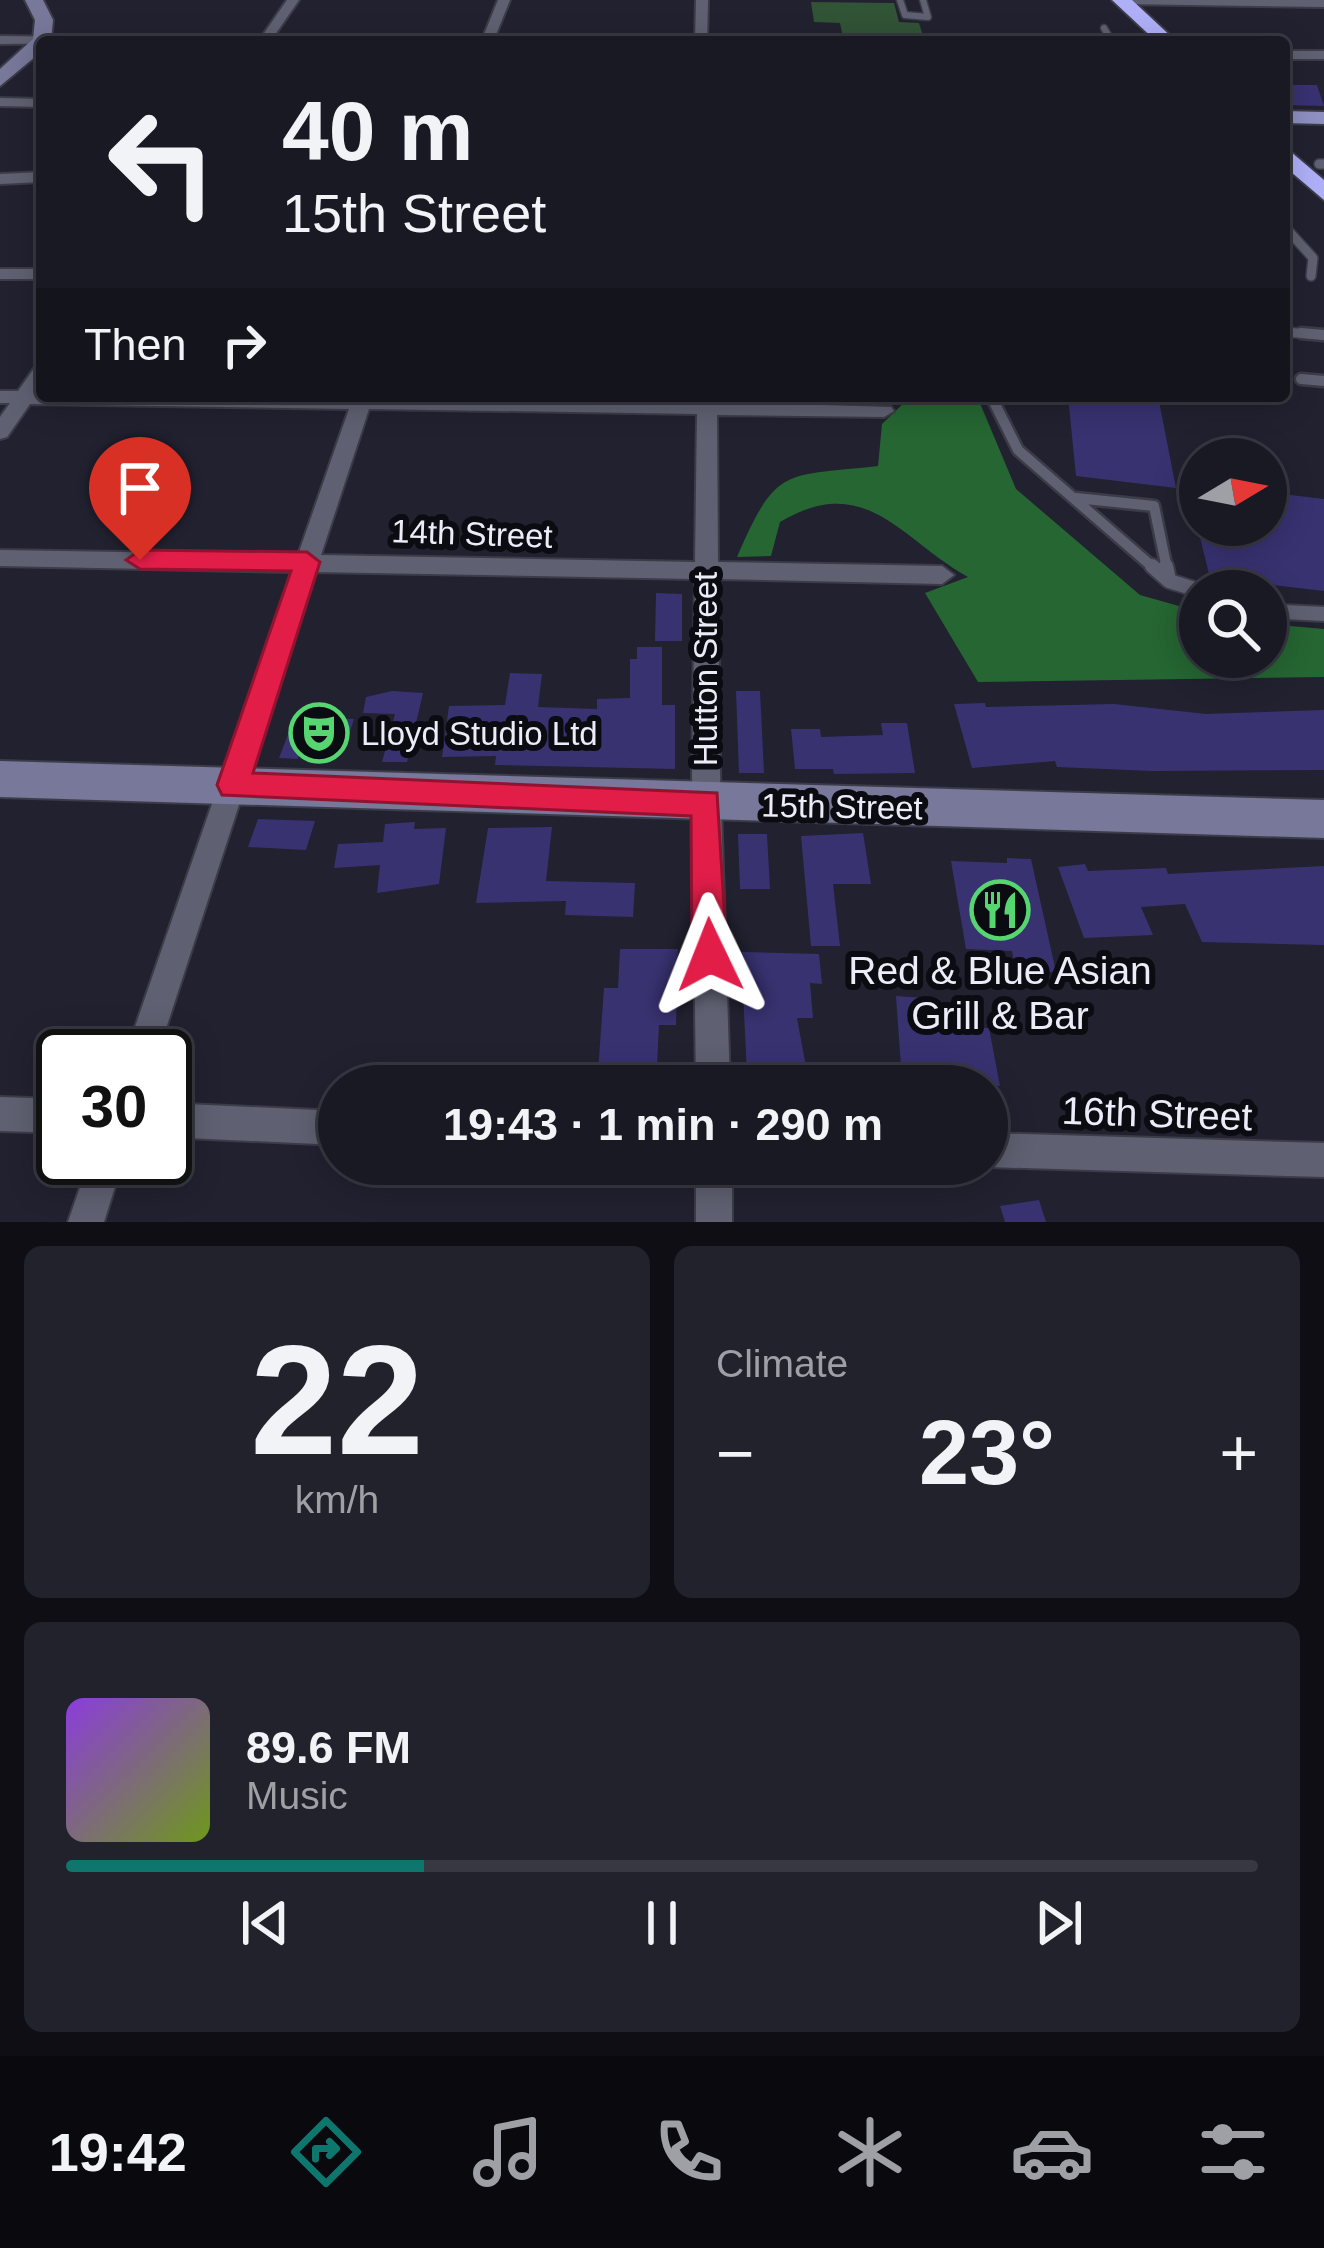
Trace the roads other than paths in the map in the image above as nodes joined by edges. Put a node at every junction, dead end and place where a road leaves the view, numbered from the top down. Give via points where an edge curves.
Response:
1 (34, 0) edge
2 (293, 0) edge
3 (504, 0) edge
4 (702, 0) edge
5 (900, 0) edge
6 (923, 0) edge
7 (1120, 0) edge
8 (1324, 3) edge
9 (1104, 28) dead end
10 (42, 36) edge
11 (268, 36) edge
12 (489, 36) edge
13 (701, 36) edge
14 (1109, 36) edge
15 (1161, 36) edge
16 (0, 40) edge
17 (36, 41) edge
18 (36, 47) edge
19 (1290, 55) edge
20 (1324, 55) edge
21 (0, 80) edge
22 (0, 102) edge
23 (36, 103) edge
24 (1290, 117) edge
25 (1324, 118) edge
26 (1290, 159) edge
27 (1321, 177) edge
28 (36, 178) edge
29 (0, 179) edge
30 (1290, 233) edge
31 (0, 274) edge
32 (36, 274) edge
33 (1311, 276) dead end
34 (1290, 332) edge
35 (1324, 335) edge
36 (1301, 379) dead end
37 (36, 380) edge
38 (1324, 381) edge
39 (0, 397) edge
40 (24, 398) junction
41 (36, 398) edge
42 (361, 402) edge
43 (706, 402) edge
44 (994, 402) edge
45 (884, 411) dead end
46 (0, 432) edge
47 (1072, 497) junction
48 (0, 558) edge
49 (307, 562) junction
50 (705, 573) junction
51 (942, 575) dead end
52 (1169, 581) junction
53 (1179, 584) edge
54 (1287, 612) edge
55 (1324, 614) edge
56 (0, 779) edge
57 (233, 785) junction
58 (706, 803) junction
59 (1324, 818) edge
60 (150, 1029) edge
61 (712, 1065) edge
62 (0, 1114) edge
63 (36, 1115) edge
64 (192, 1121) edge
65 (318, 1127) edge
66 (1008, 1151) edge
67 (1324, 1160) edge
68 (98, 1185) edge
69 (714, 1185) edge
70 (86, 1222) edge
71 (714, 1222) edge

1 - 10 street
2 - 11 street
3 - 12 street
4 - 13 street
5 - 6 lane via 905,14 928,17
7 - 8 street
7 - 15 highway
9 - 14 lane
16 - 17 street
18 - 21 street
19 - 20 street
22 - 23 street
24 - 25 main road
26 - 27 highway
28 - 29 street
30 - 33 lane via 1313,258
31 - 32 street
34 - 35 lane
36 - 38 lane
37 - 40 street
39 - 40 street
40 - 41 street
40 - 46 street
42 - 49 street
43 - 45 street
43 - 50 street, Hutton Street
44 - 47 lane via 1018,450
47 - 52 lane
47 - 52 lane via 1154,506
48 - 49 street, 14th Street
49 - 50 street, 14th Street
49 - 57 street
50 - 51 street, 14th Street
50 - 58 street, Hutton Street
52 - 53 lane
54 - 55 lane
56 - 57 street, 15th Street
57 - 58 street, 15th Street
57 - 60 street
58 - 59 street, 15th Street
58 - 61 street, Hutton Street
62 - 63 street
64 - 65 street
66 - 67 street, 16th Street
68 - 70 street
69 - 71 street

